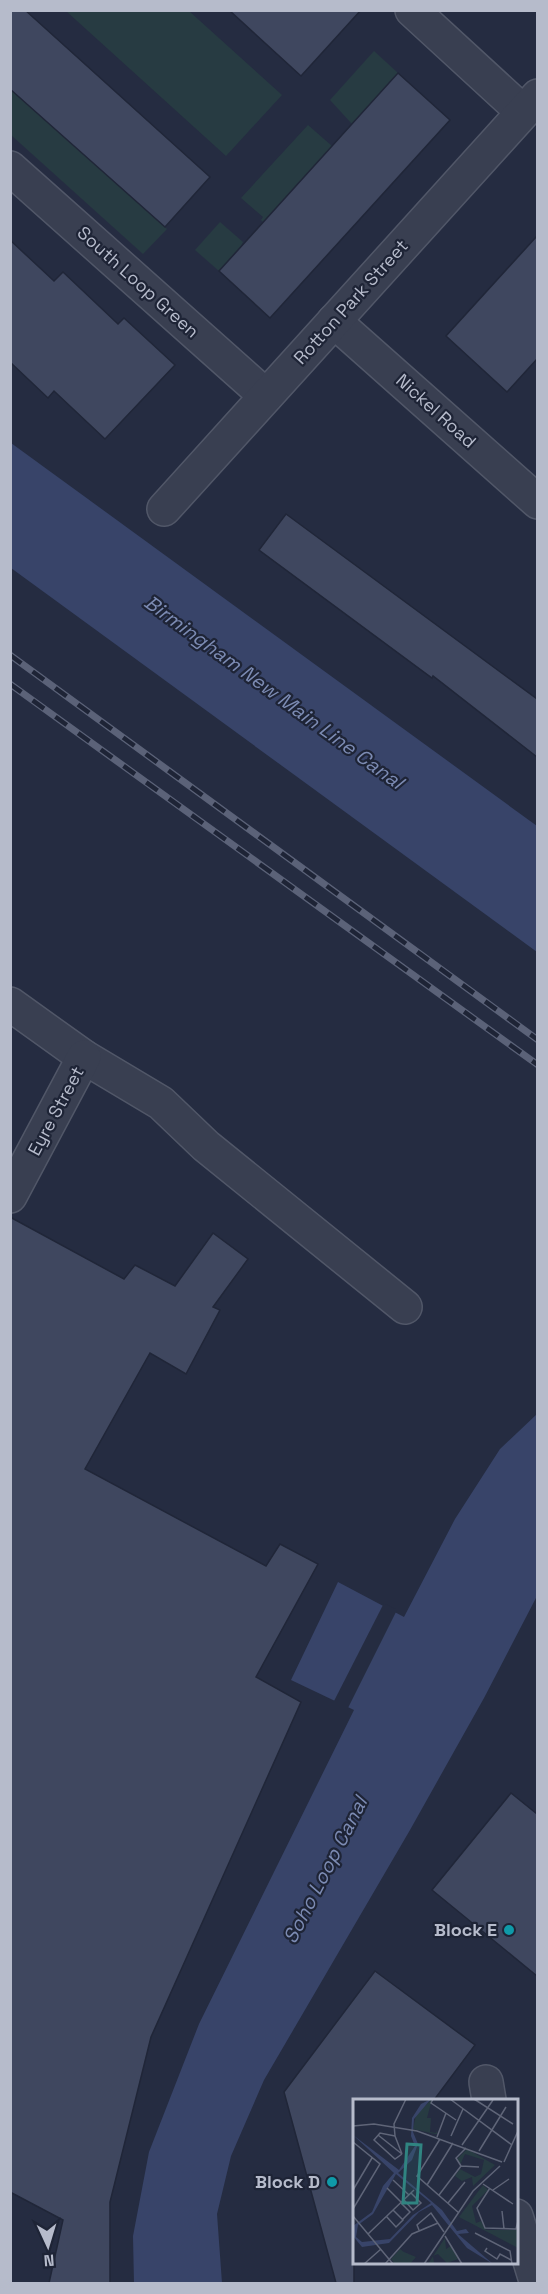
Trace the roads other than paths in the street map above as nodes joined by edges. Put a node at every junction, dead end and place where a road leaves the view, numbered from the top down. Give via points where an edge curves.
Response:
1 (412, 10) edge
2 (530, 104) edge
3 (10, 168) edge
4 (334, 321) junction
5 (266, 396) junction
6 (537, 502) edge
7 (164, 509) dead end
8 (10, 1004) edge
9 (84, 1058) junction
10 (10, 1196) edge
11 (405, 1308) dead end
12 (518, 2222) edge
13 (537, 2283) edge

1 - 2 street
2 - 4 street, Rotton Park Street
3 - 5 street, South Loop Green
4 - 5 street, Rotton Park Street
4 - 6 street, Nickel Road
5 - 7 street, Rotton Park Street
8 - 9 street
9 - 10 street, Eyre Street
9 - 11 street via 161,1103 206,1146
12 - 13 street

